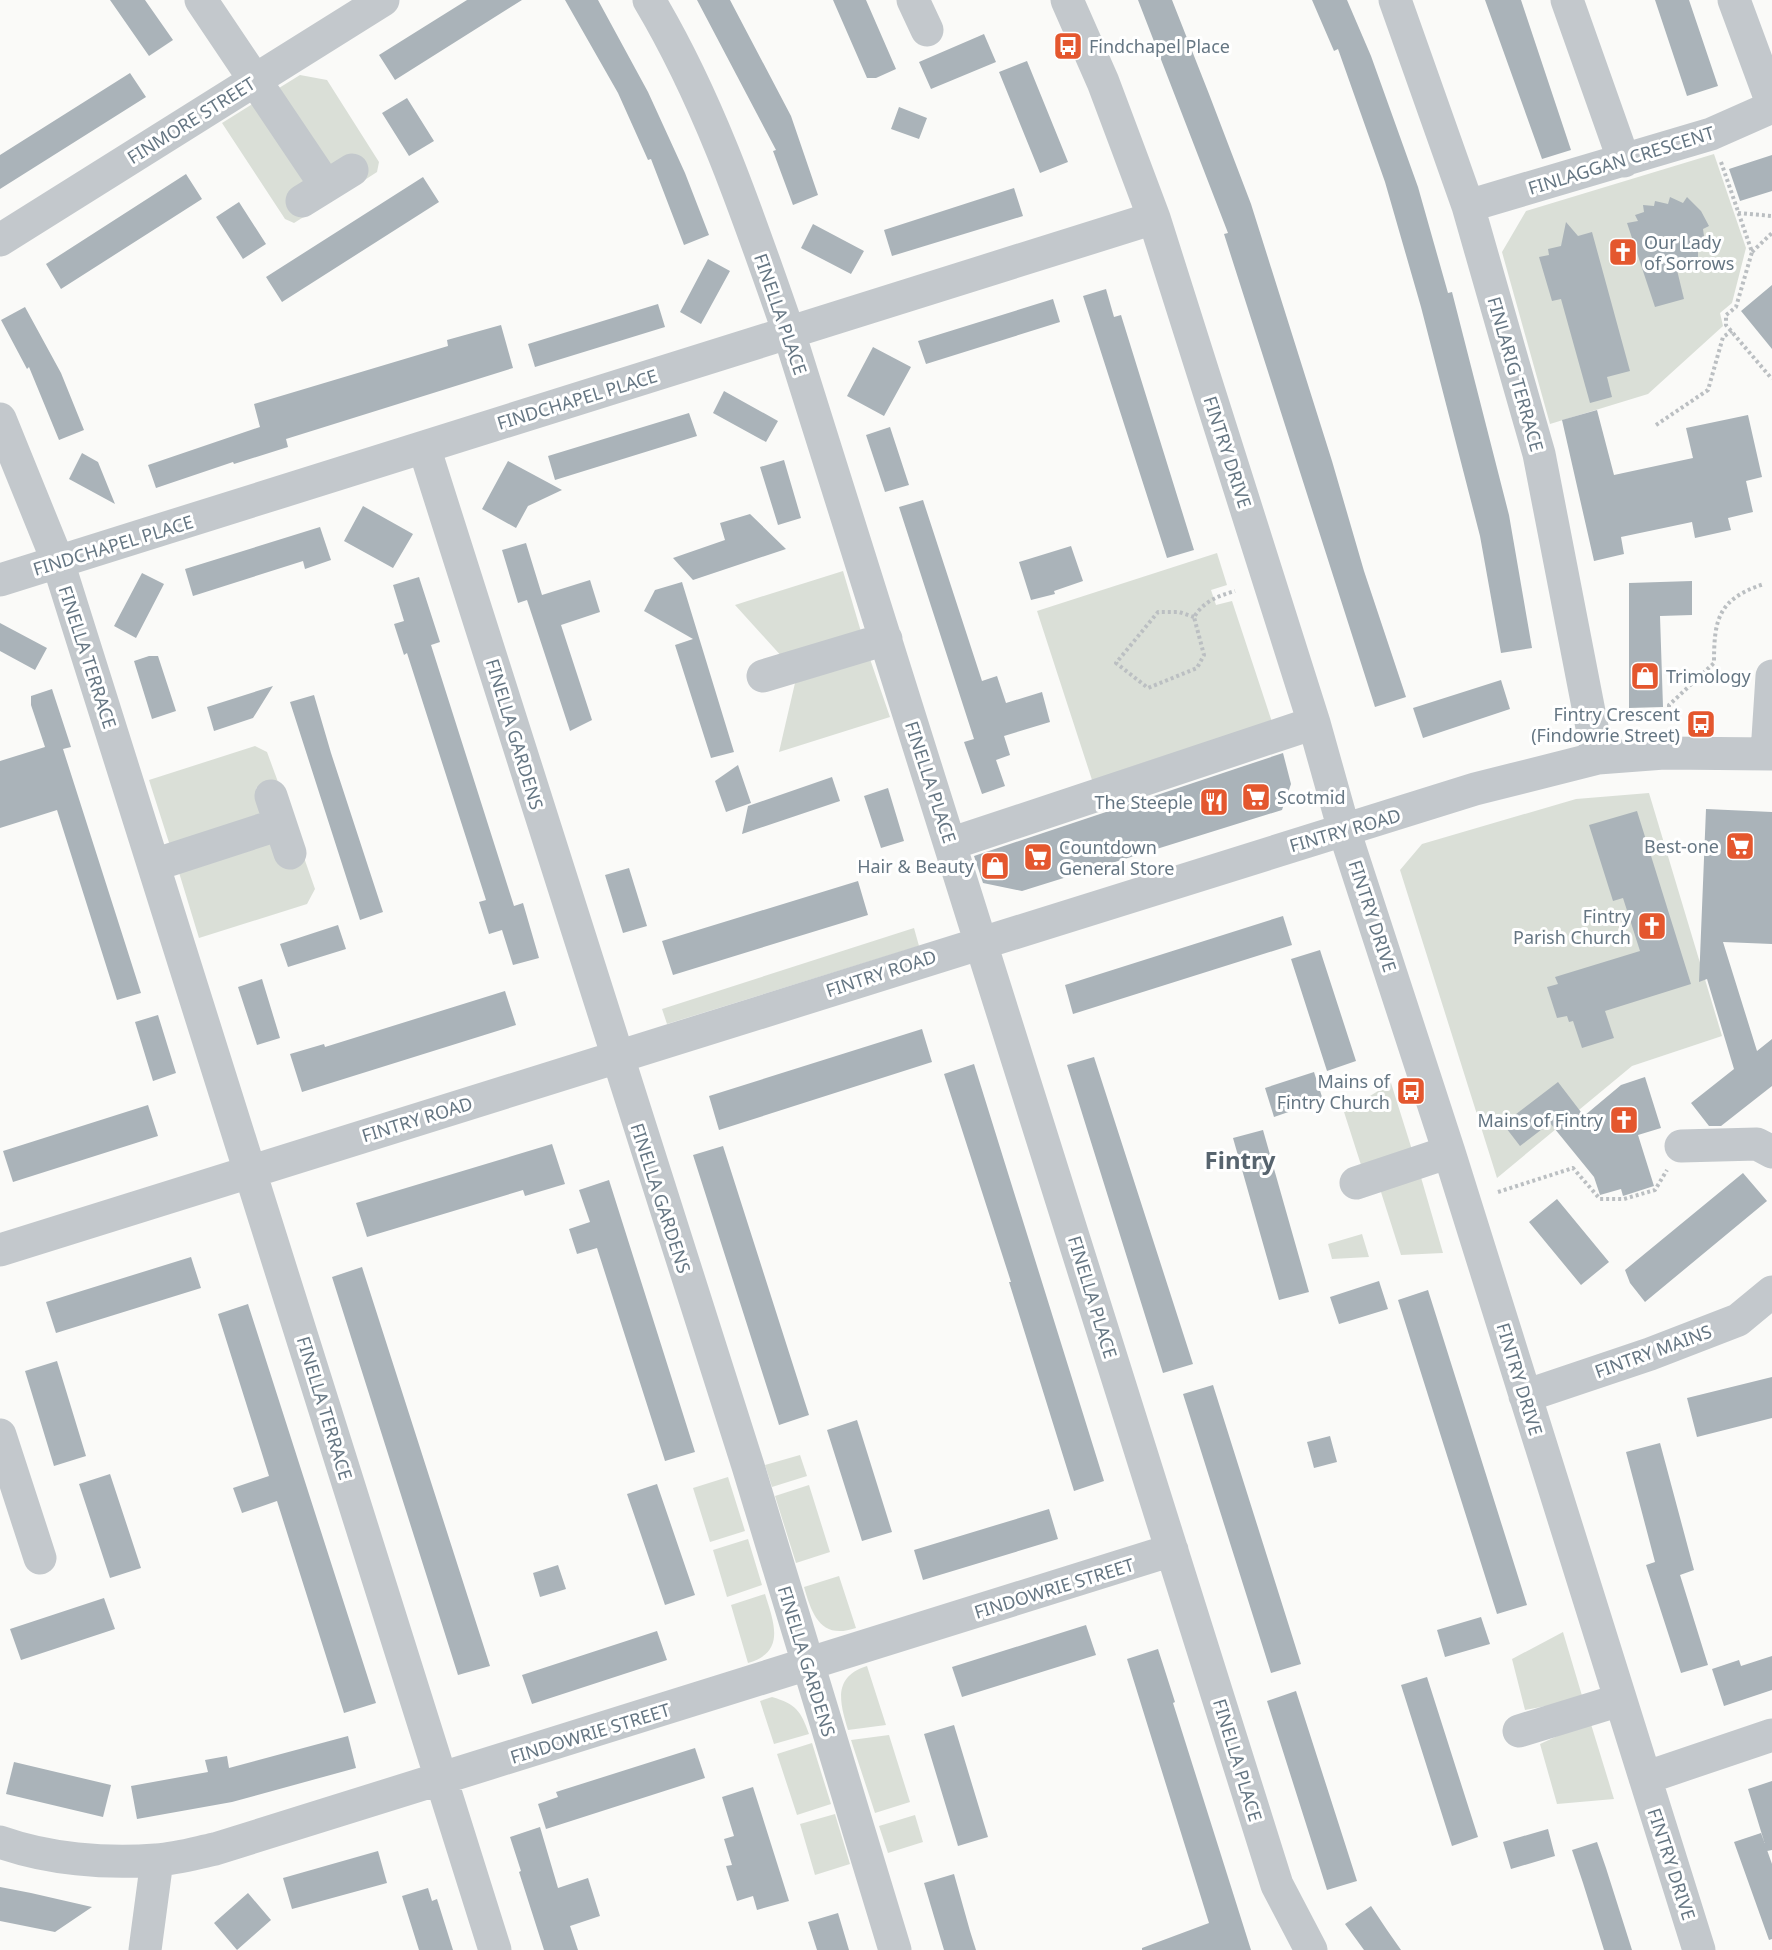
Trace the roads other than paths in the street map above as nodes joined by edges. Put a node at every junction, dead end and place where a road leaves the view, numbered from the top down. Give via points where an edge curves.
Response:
1 (201, 0) edge
2 (383, 0) edge
3 (649, 0) edge
4 (914, 0) edge
5 (1067, 0) edge
6 (1395, 0) edge
7 (1567, 0) edge
8 (1734, 0) edge
9 (927, 30) dead end
10 (256, 80) junction
11 (1772, 105) edge
12 (1624, 161) junction
13 (327, 186) dead end
14 (1468, 206) junction
15 (1154, 218) junction
16 (0, 240) edge
17 (789, 333) junction
18 (0, 419) edge
19 (424, 447) junction
20 (58, 562) junction
21 (0, 580) edge
22 (886, 639) junction
23 (763, 676) dead end
24 (1772, 676) edge
25 (1314, 723) junction
26 (1769, 753) edge
27 (1598, 758) junction
28 (280, 824) dead end
29 (1344, 830) junction
30 (950, 844) junction
31 (154, 865) junction
32 (981, 941) junction
33 (616, 1057) junction
34 (1681, 1146) road end
35 (1449, 1152) junction
36 (1772, 1152) edge
37 (250, 1171) junction
38 (1356, 1183) dead end
39 (0, 1250) edge
40 (1772, 1292) edge
41 (1525, 1396) junction
42 (0, 1435) edge
43 (1172, 1550) junction
44 (40, 1558) dead end
45 (808, 1665) junction
46 (1620, 1700) junction
47 (1519, 1731) dead end
48 (1772, 1735) edge
49 (1645, 1778) junction
50 (442, 1780) junction
51 (0, 1842) edge
52 (157, 1860) junction
53 (145, 1950) edge
54 (495, 1950) edge
55 (895, 1950) edge
56 (1311, 1950) edge
57 (1699, 1950) edge

1 - 10 street
2 - 10 street, FINMORE STREET
3 - 17 street, FINELLA PLACE via 713,127
4 - 9 street
5 - 15 street, FINTRY DRIVE via 1103,82
6 - 14 street, FINLARIG TERRACE
7 - 12 street
8 - 11 street
10 - 13 street
10 - 16 street, FINMORE STREET
11 - 12 street, FINLAGGAN CRESCENT via 1711,134
12 - 14 street, FINLAGGAN CRESCENT
14 - 27 street, FINLARIG TERRACE via 1539,454
15 - 17 street, FINDCHAPEL PLACE
15 - 25 street, FINTRY DRIVE
17 - 19 street, FINDCHAPEL PLACE
17 - 22 street, FINELLA PLACE
18 - 20 street, FINELLA TERRACE
19 - 20 street, FINDCHAPEL PLACE
19 - 33 street, FINELLA GARDENS
20 - 21 street, FINDCHAPEL PLACE
20 - 31 street, FINELLA TERRACE
22 - 23 street
22 - 30 street, FINELLA PLACE
24 - 26 street
25 - 29 street, FINTRY DRIVE
25 - 30 street
26 - 27 street, FINTRY ROAD via 1664,753
27 - 29 street, FINTRY ROAD via 1474,789
28 - 31 street
29 - 32 street, FINTRY ROAD
29 - 35 street, FINTRY DRIVE
30 - 32 street, FINELLA PLACE
31 - 37 street, FINELLA TERRACE
32 - 33 street, FINTRY ROAD
32 - 43 street, FINELLA PLACE
33 - 37 street, FINTRY ROAD
33 - 45 street, FINELLA GARDENS
34 - 36 street via 1757,1144
35 - 38 street
35 - 41 street, FINTRY DRIVE
37 - 39 street, FINTRY ROAD
37 - 50 street, FINELLA TERRACE
40 - 41 street, FINTRY MAINS via 1738,1320
41 - 46 street, FINTRY DRIVE
42 - 44 street
43 - 45 street, FINDOWRIE STREET
43 - 56 street, FINELLA PLACE via 1277,1885
45 - 50 street, FINDOWRIE STREET
45 - 55 street, FINELLA GARDENS
46 - 47 street
46 - 49 street, FINTRY DRIVE
48 - 49 street
49 - 57 street, FINTRY DRIVE
50 - 52 street, FINDOWRIE STREET via 215,1849
50 - 54 street, FINELLA TERRACE
51 - 52 street, FINDOWRIE STREET via 20,1849 89,1859
52 - 53 street

